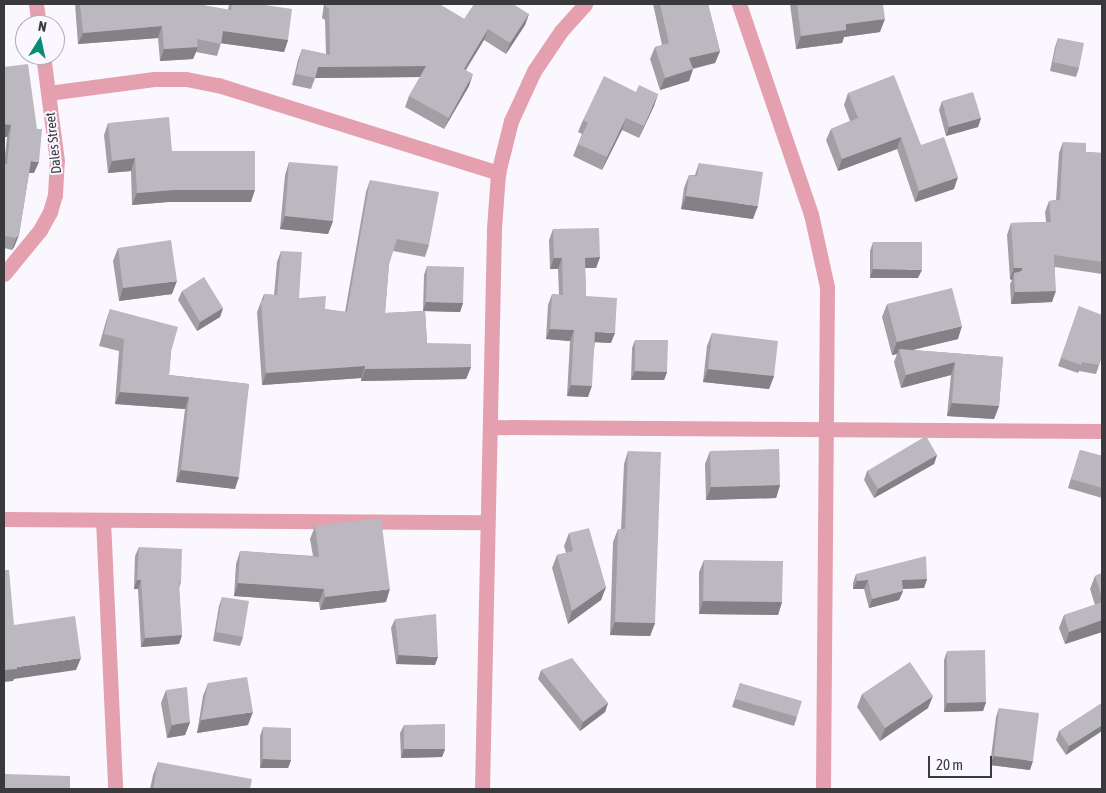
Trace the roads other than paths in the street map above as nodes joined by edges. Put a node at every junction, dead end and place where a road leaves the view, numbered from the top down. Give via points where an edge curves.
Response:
1 (584, 4) edge
2 (738, 4) edge
3 (44, 65) edge
4 (48, 93) junction
5 (498, 173) junction
6 (4, 274) edge
7 (490, 427) junction
8 (826, 430) junction
9 (1102, 431) edge
10 (4, 519) edge
11 (103, 520) junction
12 (488, 522) junction
13 (115, 789) edge
14 (482, 789) edge
15 (823, 789) edge

1 - 5 street via 534,71 511,121
2 - 8 street via 810,214 827,288
3 - 4 street, Dales Street
4 - 5 street via 154,79 186,79 218,85
4 - 6 street, Dales Street via 57,161 55,195 40,230
5 - 7 street
7 - 8 street
7 - 12 street
8 - 9 street
8 - 15 street
10 - 11 street
11 - 12 street
11 - 13 street
12 - 14 street

